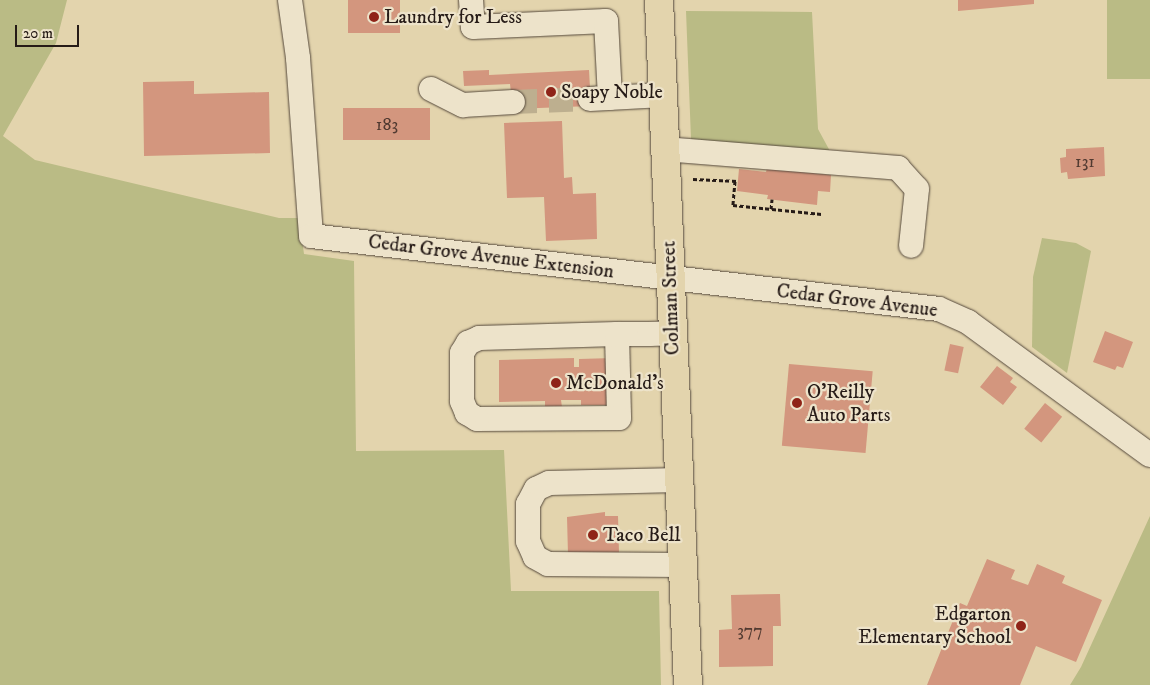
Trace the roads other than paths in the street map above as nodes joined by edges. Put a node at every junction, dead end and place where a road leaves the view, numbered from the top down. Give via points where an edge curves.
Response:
1 (290, 0) edge
2 (471, 0) edge
3 (659, 0) edge
4 (431, 89) dead end
5 (663, 95) junction
6 (513, 102) tunnel mouth
7 (664, 149) junction
8 (911, 246) dead end
9 (670, 278) junction
10 (673, 333) junction
11 (617, 334) junction
12 (1150, 455) edge
13 (679, 480) junction
14 (682, 565) junction
15 (688, 685) edge

1 - 9 street, Cedar Grove Avenue Extension via 298,58 311,236
2 - 5 street via 473,27 606,21 600,98
3 - 5 main road, Colman Street
4 - 6 street via 463,105
5 - 7 main road, Colman Street
7 - 8 street via 898,168 918,189
7 - 9 main road, Colman Street
9 - 10 main road, Colman Street
9 - 12 street, Cedar Grove Avenue via 939,309 968,322
10 - 11 street
10 - 13 main road, Colman Street
11 - 11 street via 479,338 468,343 462,352 462,401 467,413 477,419 619,418
13 - 14 main road, Colman Street
13 - 14 street via 549,483 536,488 528,504 528,541 535,557 548,564
14 - 15 main road, Colman Street

